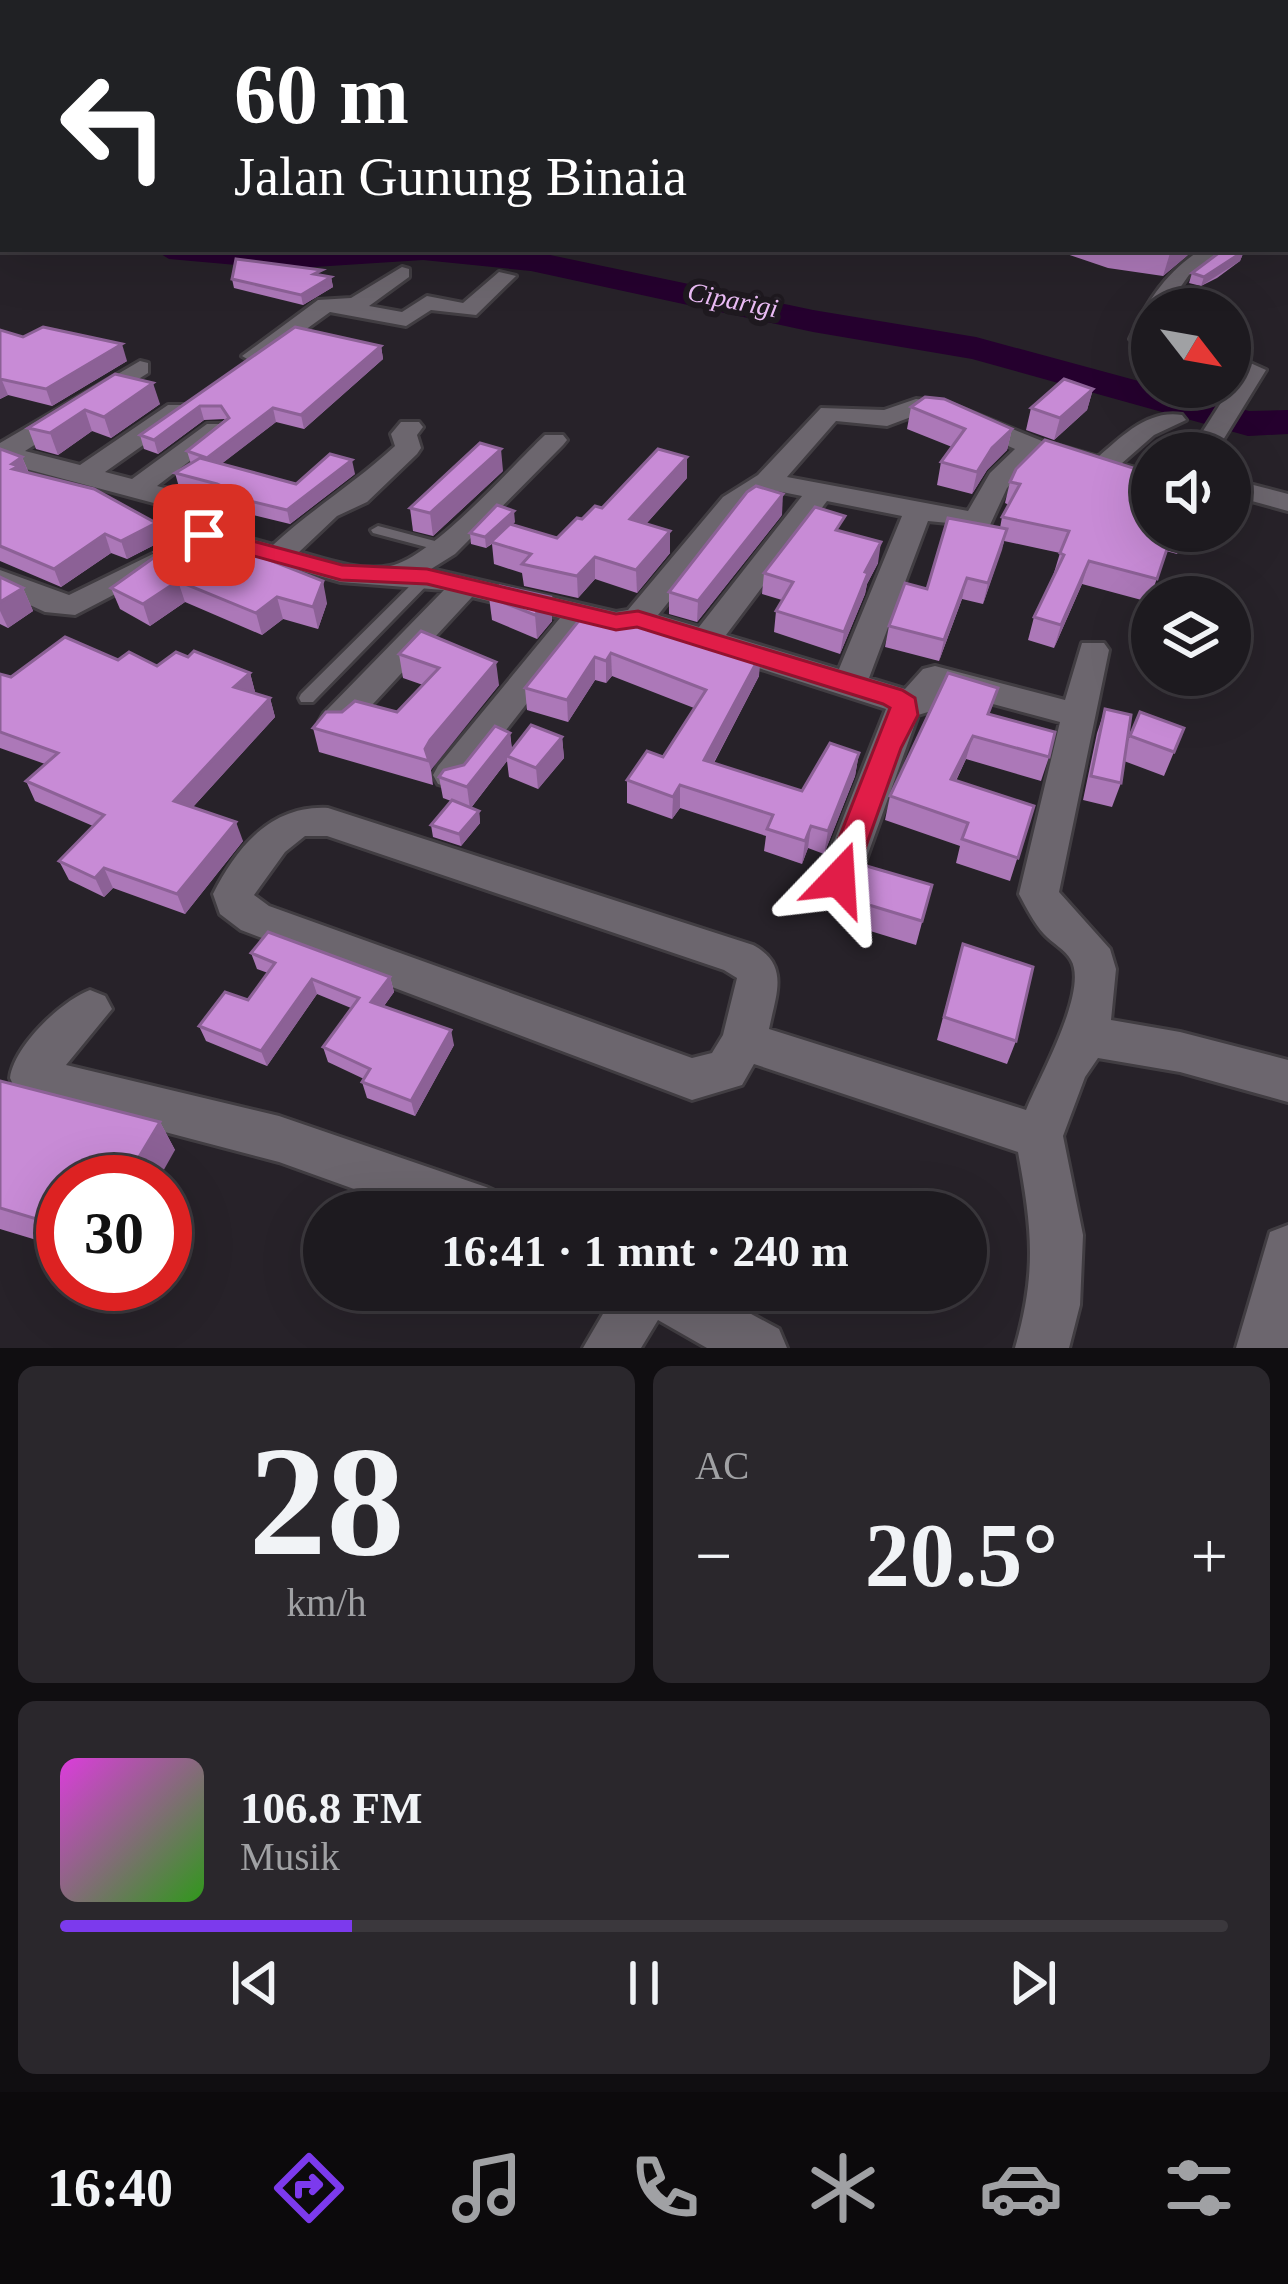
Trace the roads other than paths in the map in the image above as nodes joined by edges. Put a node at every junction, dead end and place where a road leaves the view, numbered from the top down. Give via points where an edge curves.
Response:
1 (1212, 252) edge
2 (402, 272) dead end
3 (506, 276) dead end
4 (1170, 288) edge
5 (343, 308) junction
6 (242, 365) edge
7 (140, 368) dead end
8 (202, 392) edge
9 (1173, 420) dead end
10 (410, 427) dead end
11 (216, 429) edge
12 (554, 440) dead end
13 (1033, 447) junction
14 (1, 453) edge
15 (1102, 467) junction
16 (85, 474) junction
17 (1131, 475) edge
18 (768, 482) junction
19 (135, 490) junction
20 (1251, 493) edge
21 (818, 494) junction
22 (1288, 503) edge
23 (918, 511) junction
24 (378, 530) dead end
25 (204, 535) junction
26 (445, 548) junction
27 (280, 554) junction
28 (415, 575) junction
29 (0, 579) edge
30 (467, 584) junction
31 (580, 614) junction
32 (638, 619) junction
33 (706, 640) junction
34 (1093, 650) dead end
35 (851, 682) junction
36 (307, 698) dead end
37 (905, 704) junction
38 (1079, 715) junction
39 (337, 722) edge
40 (451, 775) edge
41 (839, 879) dead end
42 (90, 1009) dead end
43 (1089, 1030) junction
44 (744, 1041) junction
45 (1288, 1081) edge
46 (1039, 1136) junction
47 (426, 1191) edge
48 (1288, 1250) edge
49 (636, 1311) edge
50 (690, 1311) edge
51 (610, 1348) edge
52 (760, 1348) edge
53 (1042, 1348) edge
54 (1263, 1348) edge

1 - 4 street
2 - 5 street via 371,298
3 - 5 street via 468,310 427,303 406,319
5 - 6 street via 326,305
7 - 14 street
8 - 16 street
9 - 15 street via 1145,430
10 - 27 street via 408,448 395,461
11 - 19 street
12 - 26 street
13 - 15 street
13 - 18 street via 930,406 887,418 830,412
13 - 23 street via 987,494 979,521
14 - 16 street
15 - 17 street
16 - 19 street
18 - 21 street
18 - 32 street via 734,502
19 - 25 street via 210,509
20 - 22 street
21 - 23 street
21 - 33 street
23 - 35 street
24 - 26 lane
25 - 27 street
25 - 29 street via 75,604 56,604
26 - 28 street
27 - 28 street via 341,573
28 - 30 street
28 - 36 lane
30 - 31 street
30 - 39 street
31 - 32 street
31 - 40 street
32 - 33 street
33 - 35 street
34 - 38 street
35 - 37 street
37 - 38 street via 916,704 935,677
37 - 41 street
38 - 43 street via 1040,894 1055,920 1089,949
42 - 47 street via 33,1078 279,1139
43 - 45 street
43 - 46 street
44 - 44 street via 759,976 738,957 328,822 308,818 279,831 233,894 255,918 692,1079 726,1070
44 - 46 street
46 - 53 street via 1058,1235
48 - 54 street
49 - 51 street
50 - 52 street

